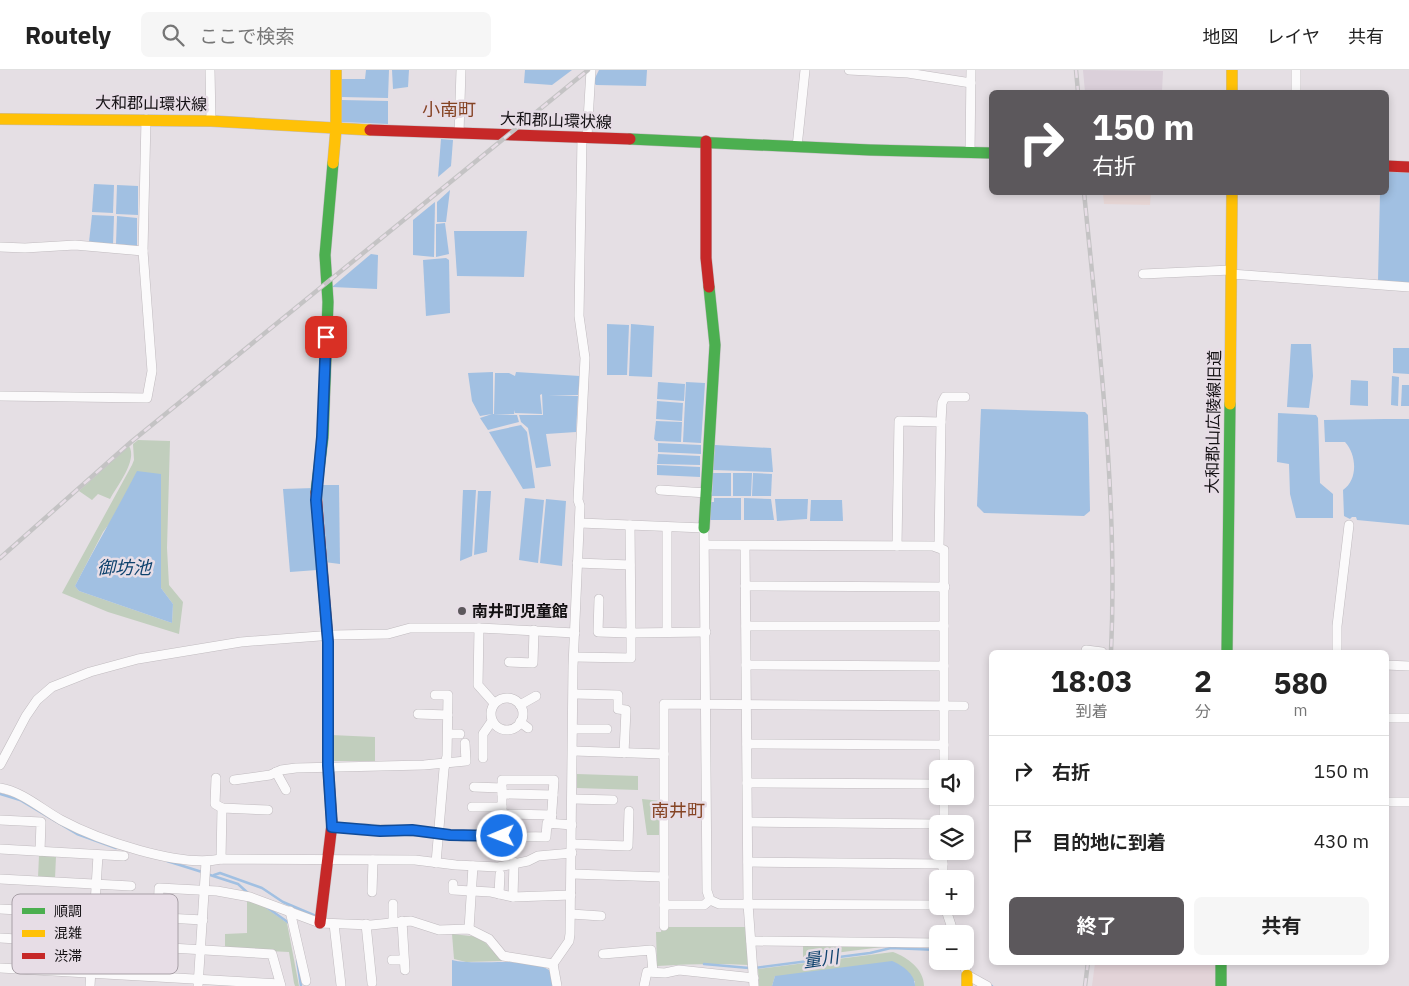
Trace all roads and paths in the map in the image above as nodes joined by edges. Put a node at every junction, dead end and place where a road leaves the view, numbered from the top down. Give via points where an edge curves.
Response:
1 (210, 70) edge
2 (336, 70) edge
3 (461, 70) edge
4 (591, 70) edge
5 (805, 70) edge
6 (849, 70) edge
7 (971, 70) edge
8 (1232, 70) edge
9 (1296, 70) edge
10 (971, 83) junction
11 (1232, 90) edge
12 (1296, 90) edge
13 (0, 119) edge
14 (146, 119) junction
15 (210, 120) junction
16 (336, 130) junction
17 (459, 133) junction
18 (585, 137) junction
19 (706, 141) junction
20 (797, 147) junction
21 (970, 152) junction
22 (989, 153) edge
23 (1389, 166) edge
24 (1409, 167) edge
25 (1232, 195) edge
26 (0, 247) edge
27 (143, 251) junction
28 (1231, 272) junction
29 (1144, 274) dead end
30 (1409, 287) edge
31 (0, 396) edge
32 (965, 398) dead end
33 (941, 422) junction
34 (660, 490) dead end
35 (706, 493) junction
36 (580, 523) junction
37 (1349, 525) dead end
38 (630, 526) junction
39 (667, 527) junction
40 (704, 528) junction
41 (706, 545) junction
42 (745, 546) junction
43 (897, 546) junction
44 (939, 546) junction
45 (577, 562) junction
46 (630, 565) junction
47 (745, 586) junction
48 (945, 587) junction
49 (598, 600) dead end
50 (746, 626) junction
51 (944, 626) junction
52 (479, 628) junction
53 (534, 630) junction
54 (667, 632) junction
55 (706, 632) junction
56 (575, 633) junction
57 (631, 633) junction
58 (327, 635) junction
59 (1228, 650) edge
60 (1337, 650) edge
61 (574, 656) junction
62 (509, 662) dead end
63 (746, 665) junction
64 (1389, 665) edge
65 (944, 666) junction
66 (1409, 666) edge
67 (574, 694) junction
68 (435, 695) dead end
69 (536, 696) dead end
70 (494, 703) junction
71 (706, 704) junction
72 (520, 705) junction
73 (746, 705) junction
74 (944, 705) junction
75 (964, 706) dead end
76 (418, 714) dead end
77 (448, 715) junction
78 (1389, 718) edge
79 (1409, 718) edge
80 (492, 721) junction
81 (520, 722) junction
82 (528, 728) dead end
83 (574, 729) junction
84 (606, 729) dead end
85 (448, 734) junction
86 (460, 734) dead end
87 (465, 743) dead end
88 (747, 744) junction
89 (944, 745) junction
90 (574, 751) junction
91 (624, 753) junction
92 (664, 754) junction
93 (483, 758) dead end
94 (944, 760) edge
95 (446, 762) junction
96 (0, 765) edge
97 (328, 765) junction
98 (276, 772) junction
99 (216, 778) dead end
100 (234, 780) dead end
101 (747, 784) junction
102 (929, 784) edge
103 (474, 787) dead end
104 (0, 788) edge
105 (286, 790) dead end
106 (502, 791) junction
107 (553, 795) junction
108 (573, 799) junction
109 (613, 800) dead end
110 (1389, 802) edge
111 (1409, 802) edge
112 (472, 807) dead end
113 (222, 808) junction
114 (268, 810) dead end
115 (502, 811) junction
116 (629, 811) dead end
117 (552, 819) junction
118 (0, 820) edge
119 (748, 822) junction
120 (929, 824) edge
121 (572, 825) junction
122 (332, 827) junction
123 (438, 832) junction
124 (502, 836) junction
125 (572, 848) junction
126 (0, 849) edge
127 (40, 851) junction
128 (98, 854) junction
129 (124, 856) dead end
130 (221, 860) junction
131 (327, 860) junction
132 (373, 860) junction
133 (943, 860) edge
134 (514, 862) junction
135 (748, 862) junction
136 (436, 863) junction
137 (943, 864) junction
138 (206, 865) junction
139 (473, 866) junction
140 (943, 870) edge
141 (500, 874) dead end
142 (572, 874) junction
143 (664, 877) junction
144 (0, 879) edge
145 (96, 884) junction
146 (453, 884) dead end
147 (131, 886) dead end
148 (205, 891) junction
149 (471, 891) junction
150 (372, 892) dead end
151 (95, 894) edge
152 (159, 894) edge
153 (499, 894) junction
154 (571, 895) junction
155 (513, 897) junction
156 (710, 900) junction
157 (394, 904) dead end
158 (748, 904) junction
159 (664, 905) junction
160 (929, 906) edge
161 (290, 911) junction
162 (570, 914) junction
163 (601, 916) dead end
164 (178, 919) edge
165 (203, 920) junction
166 (398, 921) junction
167 (320, 922) junction
168 (334, 924) junction
169 (366, 924) junction
170 (664, 926) dead end
171 (469, 929) junction
172 (751, 941) junction
173 (929, 943) edge
174 (178, 949) edge
175 (200, 950) junction
176 (603, 954) dead end
177 (392, 960) dead end
178 (404, 960) junction
179 (553, 964) junction
180 (1221, 965) edge
181 (405, 970) dead end
182 (653, 972) junction
183 (102, 974) edge
184 (754, 975) edge
185 (967, 980) edge
186 (306, 981) dead end
187 (198, 983) edge
188 (372, 983) dead end
189 (280, 985) edge
190 (341, 986) edge
191 (557, 986) edge
192 (644, 986) edge
193 (987, 986) edge
194 (1220, 986) edge

1 - 15 street
2 - 16 street
3 - 17 street
4 - 18 street
5 - 20 street
6 - 10 street via 908,73
7 - 10 street
8 - 11 street
9 - 12 street
10 - 21 street
13 - 14 street, 大和郡山環状線
14 - 15 street, 大和郡山環状線
14 - 27 street
15 - 16 street, 大和郡山環状線
16 - 17 street, 大和郡山環状線
16 - 58 street via 325,255 328,302 316,500
17 - 18 street, 大和郡山環状線
18 - 19 street, 大和郡山環状線
18 - 36 street via 579,311 585,358 579,463
19 - 20 street, 大和郡山環状線
19 - 35 street via 706,258 715,345
20 - 21 street, 大和郡山環状線
21 - 22 street, 大和郡山環状線
23 - 24 street
25 - 28 street, 大和郡山広陵線旧道
26 - 27 street via 80,245
27 - 31 street via 152,371 147,398
28 - 29 street
28 - 30 street
28 - 59 street, 大和郡山広陵線旧道
32 - 33 street via 945,397
33 - 43 street via 899,421
33 - 44 street
34 - 35 street
35 - 40 street
36 - 38 street
36 - 45 street
37 - 60 street
38 - 39 street
38 - 46 street
39 - 40 street
39 - 54 street
40 - 41 street
41 - 42 street
41 - 55 street
42 - 43 street
42 - 47 street
43 - 44 street
44 - 48 street via 945,555
45 - 46 street
45 - 56 street
46 - 57 street
47 - 48 street
47 - 50 street
48 - 51 street
49 - 57 street via 598,632
50 - 51 street
50 - 63 street
51 - 65 street
52 - 53 street
52 - 58 street via 410,628 388,634
52 - 70 street via 478,685
53 - 56 street
53 - 62 street via 533,663
54 - 55 street
54 - 57 street
55 - 71 street
56 - 61 street
57 - 61 street via 631,658
58 - 96 street via 202,647 138,659 67,679 37,700
58 - 97 street
61 - 67 street
63 - 65 street
63 - 73 street
64 - 66 street
65 - 74 street
67 - 83 street
67 - 91 street via 618,695 618,709 626,710
68 - 77 street via 448,695
69 - 72 street
70 - 72 street via 506,698
70 - 80 street
71 - 73 street
71 - 92 street via 664,704
71 - 156 street via 707,890
72 - 81 street via 523,715
73 - 74 street
73 - 88 street
74 - 75 street
74 - 89 street
76 - 77 street
77 - 85 street
78 - 79 street
80 - 81 street via 498,728 507,730
80 - 93 street via 483,734
81 - 82 street
83 - 84 street
83 - 90 street
85 - 86 street
85 - 95 street
87 - 95 street via 466,761
88 - 89 street
88 - 101 street
89 - 94 street
90 - 91 street
90 - 108 street
91 - 92 street
92 - 143 street
95 - 97 street
95 - 123 street
97 - 98 street
97 - 122 street
98 - 100 street via 270,776
98 - 105 street
99 - 113 street via 215,804
101 - 102 street
101 - 119 street
103 - 106 street
104 - 138 street via 15,792 60,819 102,838
106 - 107 street
106 - 107 street via 502,780 554,780
106 - 115 street
107 - 117 street
108 - 109 street
108 - 121 street
110 - 111 street
112 - 115 street
113 - 114 street
113 - 130 street
115 - 117 street
115 - 124 street
116 - 125 street via 628,846
117 - 121 street
117 - 124 street via 547,824 546,837
118 - 127 street via 41,822
119 - 120 street
119 - 135 street
121 - 125 street
122 - 123 street
122 - 131 street
123 - 124 street
123 - 136 street
125 - 134 street
125 - 142 street
126 - 127 street
127 - 128 street
128 - 129 street
128 - 145 street
130 - 131 street
130 - 138 street
131 - 132 street
131 - 167 street
132 - 136 street
132 - 150 street
133 - 137 street
134 - 139 street via 498,867
134 - 155 street
135 - 137 street
135 - 158 street
136 - 139 street
137 - 140 street
138 - 148 street
139 - 149 street
141 - 153 street
142 - 143 street
142 - 154 street
143 - 159 street
144 - 145 street
145 - 147 street
145 - 151 street
146 - 149 street via 453,890
148 - 152 street via 159,888
148 - 161 street via 260,899
148 - 165 street
149 - 153 street
149 - 171 street
153 - 155 street
154 - 155 street
154 - 162 street
156 - 158 street via 719,904
156 - 159 street via 704,905
157 - 166 street
158 - 160 street
158 - 172 street
159 - 170 street
161 - 167 street
161 - 186 street
162 - 163 street
162 - 179 street via 569,941
164 - 165 street
165 - 175 street
166 - 169 street
166 - 171 street via 419,922 439,930
166 - 178 street
167 - 168 street
168 - 169 street
168 - 190 street
169 - 188 street
171 - 179 street via 489,939 503,956
172 - 173 street
172 - 184 street
174 - 175 street
175 - 187 street
175 - 189 street via 272,954
176 - 182 street via 651,950
177 - 178 street
178 - 181 street
179 - 191 street
180 - 194 street
182 - 184 street
182 - 192 street via 647,972
183 - 187 street
185 - 193 street via 973,976
187 - 189 street

